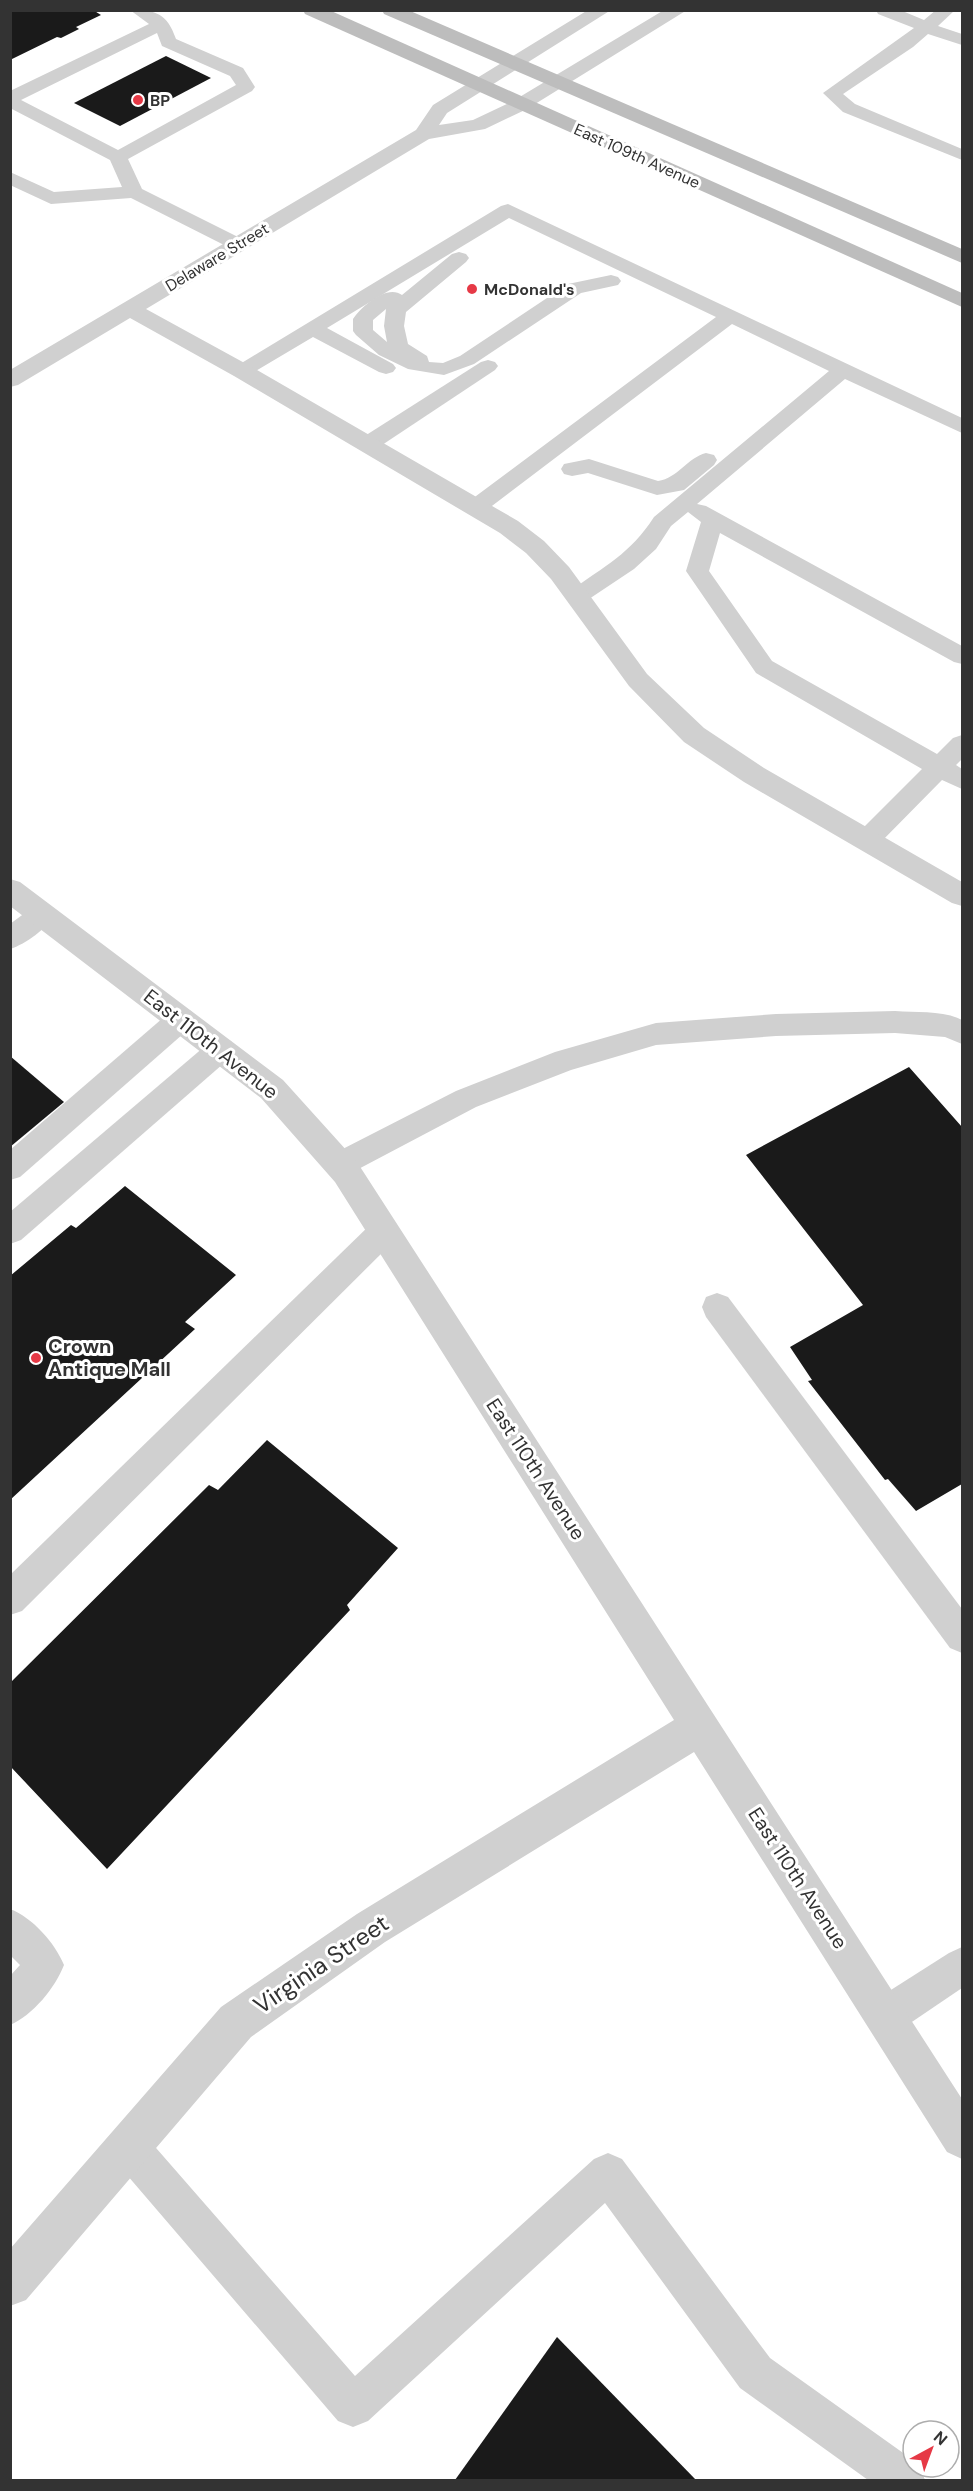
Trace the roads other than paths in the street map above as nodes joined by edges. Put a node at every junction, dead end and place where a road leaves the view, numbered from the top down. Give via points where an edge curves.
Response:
1 (138, 10) edge
2 (312, 10) edge
3 (391, 10) edge
4 (602, 10) edge
5 (678, 10) edge
6 (884, 10) edge
7 (947, 10) edge
8 (162, 24) junction
9 (926, 27) junction
10 (963, 40) edge
11 (513, 64) junction
12 (556, 83) junction
13 (476, 85) junction
14 (10, 100) edge
15 (520, 105) junction
16 (423, 134) junction
17 (963, 155) edge
18 (118, 157) junction
19 (10, 177) edge
20 (134, 192) junction
21 (467, 232) junction
22 (239, 245) junction
23 (963, 257) edge
24 (459, 258) junction
25 (629, 269) junction
26 (611, 281) junction
27 (963, 301) edge
28 (129, 309) junction
29 (729, 317) junction
30 (312, 328) junction
31 (436, 370) junction
32 (242, 371) junction
33 (836, 377) junction
34 (10, 380) edge
35 (442, 397) junction
36 (963, 426) edge
37 (368, 444) junction
38 (536, 462) junction
39 (572, 469) junction
40 (685, 504) junction
41 (476, 507) junction
42 (713, 520) junction
43 (662, 522) junction
44 (578, 596) junction
45 (963, 632) edge
46 (929, 638) junction
47 (963, 656) edge
48 (963, 744) edge
49 (940, 767) junction
50 (963, 780) edge
51 (867, 840) junction
52 (10, 890) edge
53 (963, 895) edge
54 (42, 914) junction
55 (10, 939) edge
56 (181, 1019) junction
57 (963, 1033) edge
58 (221, 1049) junction
59 (339, 1165) junction
60 (10, 1168) edge
61 (384, 1231) junction
62 (10, 1232) edge
63 (717, 1307) dead end
64 (10, 1599) edge
65 (963, 1636) edge
66 (701, 1726) junction
67 (10, 1927) edge
68 (963, 1966) edge
69 (10, 2006) edge
70 (886, 2016) junction
71 (963, 2137) edge
72 (129, 2147) junction
73 (10, 2284) edge
74 (903, 2481) edge

1 - 8 lane
2 - 13 main road, East 109th Avenue
3 - 11 main road, East 109th Avenue
4 - 11 street, Delaware Street
5 - 12 street, Delaware Street
6 - 9 lane
7 - 9 lane
8 - 14 lane
8 - 18 lane via 168,42 237,72 246,87
9 - 10 lane
9 - 17 lane via 832,93 849,108
11 - 12 main road, East 109th Avenue
11 - 13 street, Delaware Street
12 - 15 street, Delaware Street
12 - 23 main road, East 109th Avenue
13 - 15 main road, East 109th Avenue
13 - 16 street, Delaware Street via 440,109
14 - 18 lane
15 - 16 street, Delaware Street via 478,125
15 - 27 main road, East 109th Avenue
16 - 22 street, Delaware Street
18 - 20 lane
19 - 20 lane via 51,198
20 - 22 lane
21 - 24 lane
21 - 25 lane via 508,210
21 - 30 lane
22 - 28 street, Delaware Street
24 - 31 lane via 396,310 398,347
24 - 31 lane via 373,309 363,319 363,331 373,343 399,358
25 - 26 lane
25 - 29 lane
26 - 31 lane via 575,288 467,360
26 - 35 lane
28 - 32 street
28 - 34 street, Delaware Street
29 - 33 lane
29 - 38 lane
30 - 32 lane
30 - 35 lane
32 - 37 street
33 - 36 lane
33 - 39 lane via 791,391 676,485 657,488 589,466
33 - 40 lane
35 - 37 lane
37 - 41 street
38 - 39 lane
38 - 41 lane
39 - 43 lane via 603,483
40 - 42 lane
40 - 43 lane
41 - 44 street via 535,547
42 - 46 lane
42 - 49 lane via 697,571 764,667
43 - 44 lane via 658,533 637,554
44 - 51 street via 638,680 687,728 747,770
45 - 46 lane via 942,632
46 - 47 lane
48 - 49 lane
49 - 50 lane
49 - 51 lane
51 - 53 street
52 - 54 street, East 110th Avenue
54 - 55 lane
54 - 56 street, East 110th Avenue
56 - 58 street, East 110th Avenue
56 - 60 lane
57 - 59 lane via 949,1026 895,1022 656,1034 565,1060 466,1100
58 - 59 street, East 110th Avenue via 272,1089
58 - 62 lane
59 - 61 street, East 110th Avenue
61 - 64 lane
61 - 66 street, East 110th Avenue
63 - 65 lane
66 - 70 street, East 110th Avenue
66 - 72 street, Virginia Street via 371,1928 236,2022
67 - 69 lane via 45,1965
68 - 70 lane
70 - 71 street, East 110th Avenue
72 - 73 street, Virginia Street
72 - 74 lane via 353,2406 608,2173 755,2373

